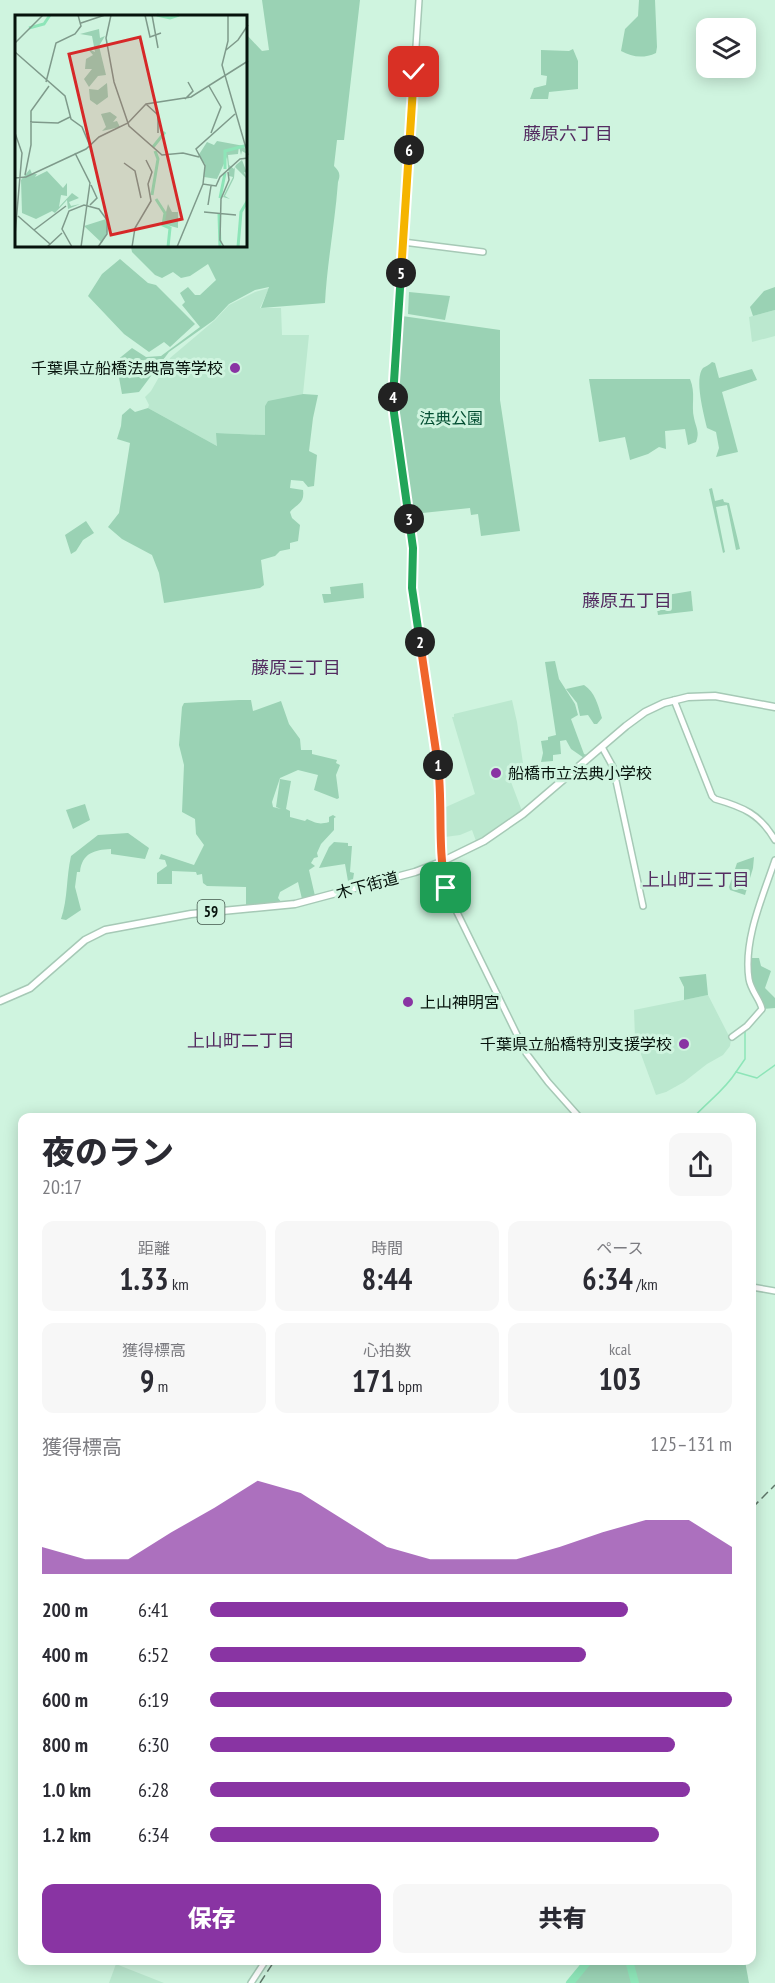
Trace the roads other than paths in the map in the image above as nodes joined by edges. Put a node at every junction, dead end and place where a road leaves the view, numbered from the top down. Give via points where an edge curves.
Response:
1 (419, 0) edge
2 (403, 242) junction
3 (483, 252) dead end
4 (674, 700) junction
5 (775, 707) edge
6 (602, 747) junction
7 (775, 840) edge
8 (775, 860) edge
9 (441, 862) junction
10 (643, 906) dead end
11 (0, 1001) edge
12 (732, 1037) dead end
13 (576, 1113) edge
14 (756, 1288) edge
15 (775, 1291) edge
16 (263, 1965) edge
17 (251, 1983) edge

1 - 2 street
2 - 3 street
2 - 9 street via 394,413 412,540 414,607 439,774
4 - 5 main road, 木下街道 / 59 via 715,696
4 - 6 main road, 木下街道 / 59 via 636,718
4 - 7 street via 711,796 746,809
6 - 9 main road, 木下街道 / 59 via 523,814 484,841
6 - 10 street via 613,767
8 - 12 street via 748,963 751,988 762,1009
9 - 11 main road, 木下街道 / 59 via 284,906 209,912 105,930 85,940 30,988
9 - 13 street via 449,896 526,1053
14 - 15 street
16 - 17 street

